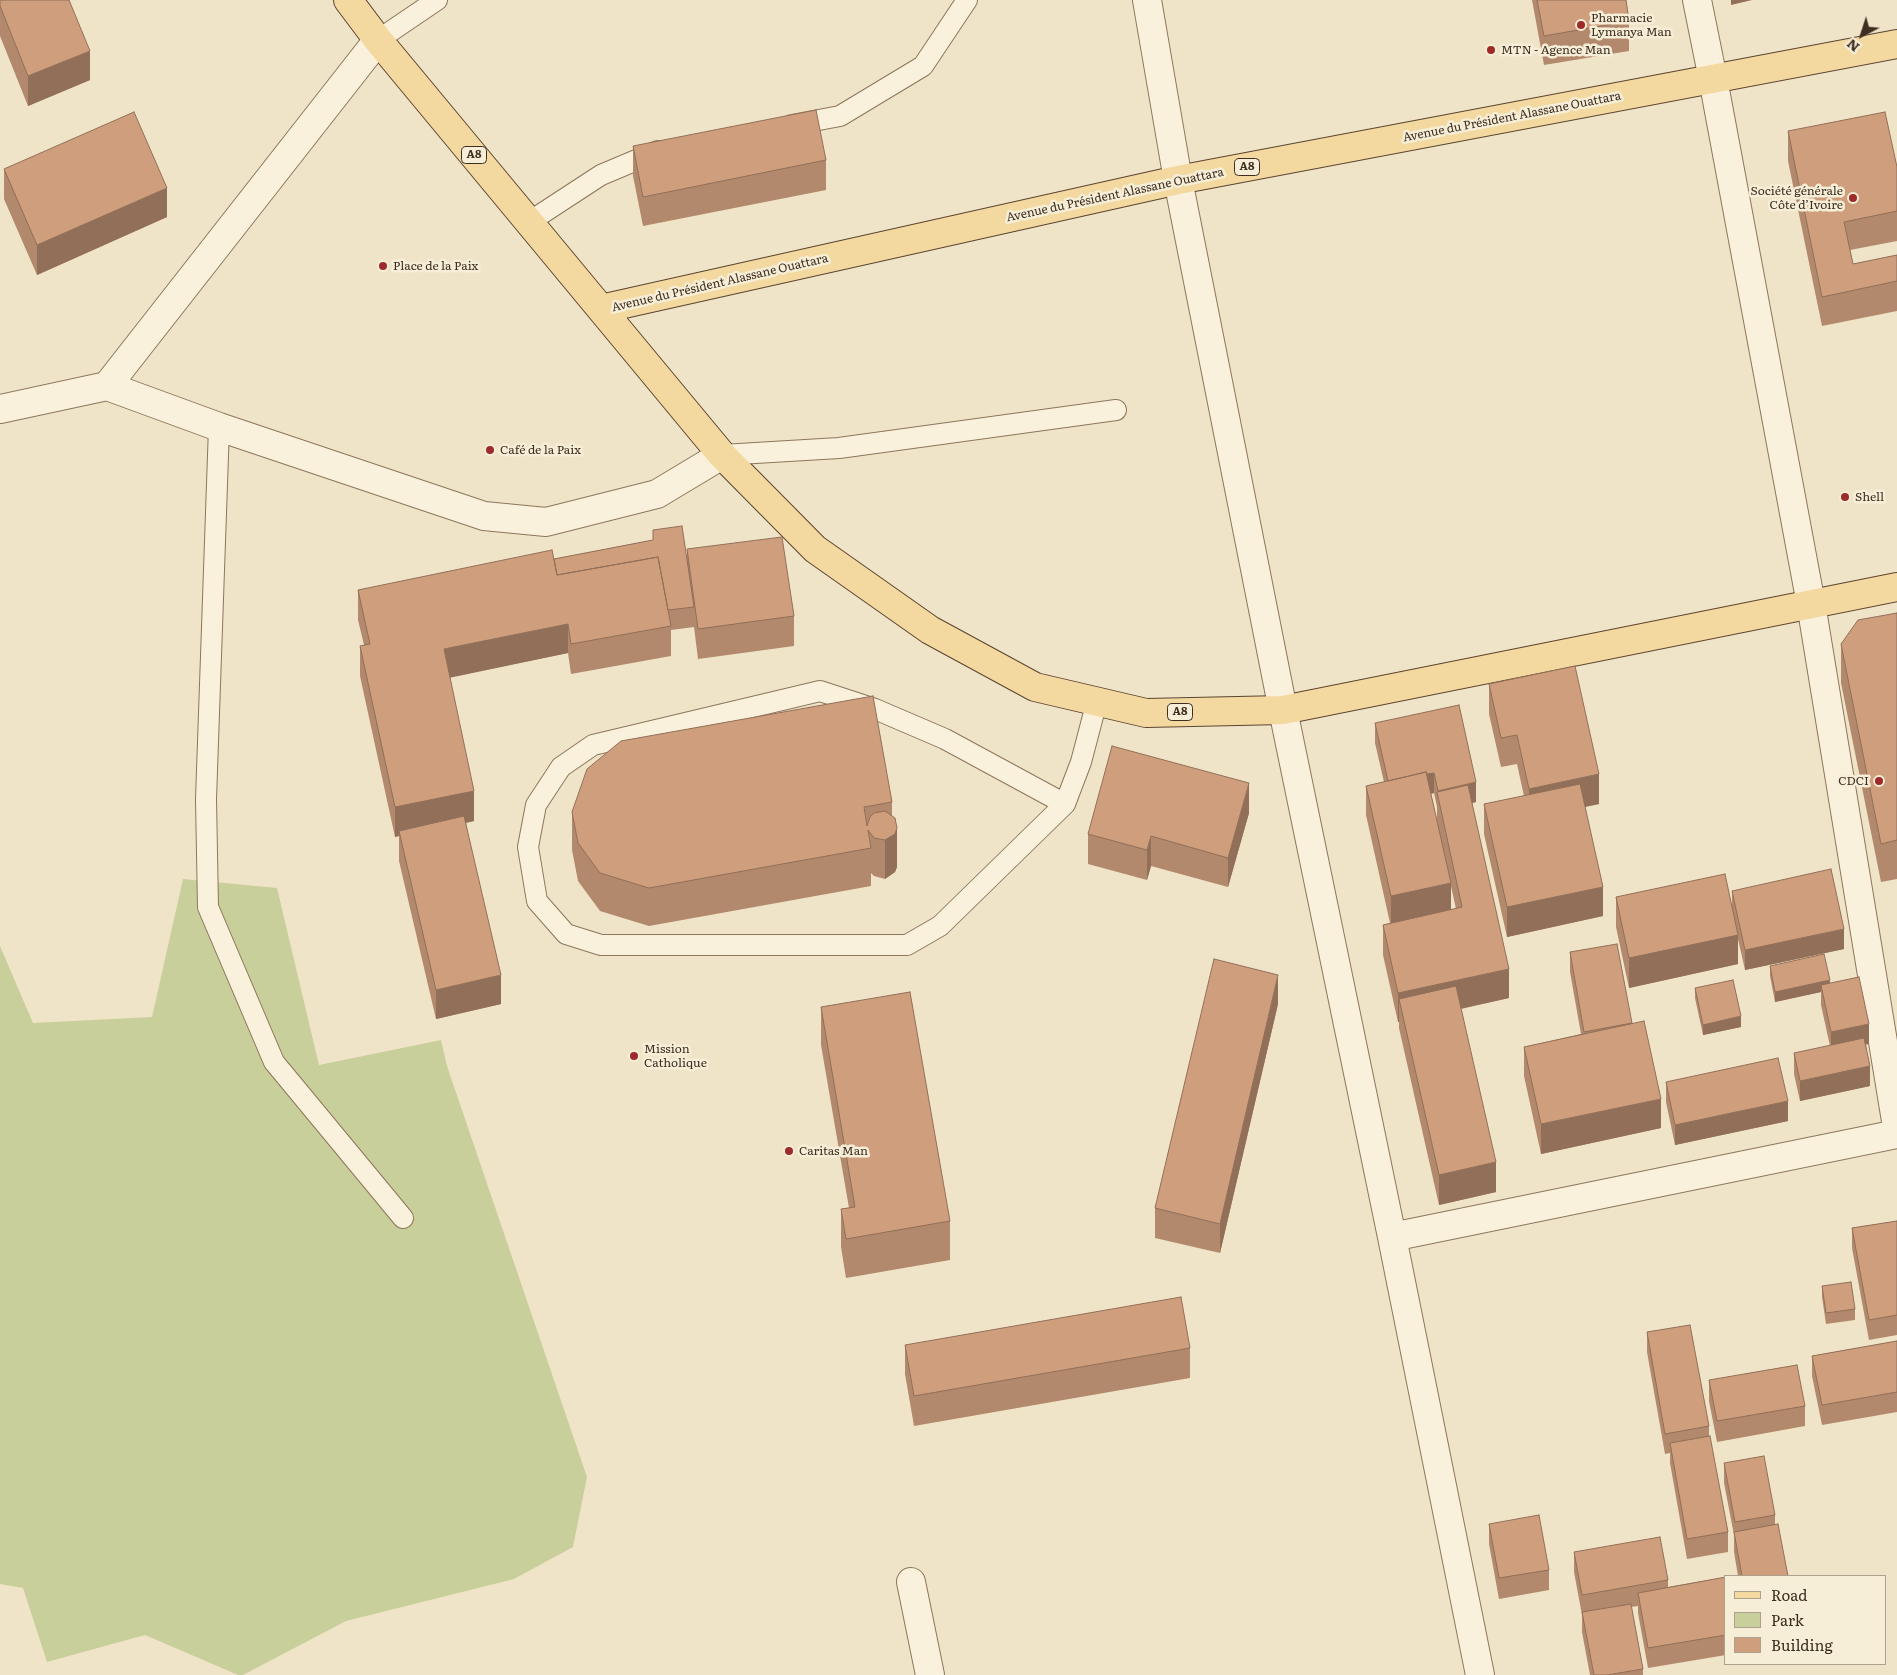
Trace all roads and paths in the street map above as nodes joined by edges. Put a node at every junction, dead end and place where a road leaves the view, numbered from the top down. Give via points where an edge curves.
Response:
1 (348, 0) edge
2 (436, 0) edge
3 (967, 0) edge
4 (1147, 0) edge
5 (1697, 0) edge
6 (378, 40) junction
7 (1897, 44) edge
8 (1713, 79) junction
9 (775, 128) edge
10 (672, 147) edge
11 (1178, 180) junction
12 (529, 222) junction
13 (601, 309) junction
14 (107, 386) junction
15 (0, 409) edge
16 (1116, 410) dead end
17 (219, 427) junction
18 (722, 455) junction
19 (1897, 587) edge
20 (1811, 604) junction
21 (1097, 701) junction
22 (1283, 710) junction
23 (1065, 804) junction
24 (1897, 1127) edge
25 (1897, 1134) edge
26 (403, 1218) dead end
27 (1392, 1237) junction
28 (911, 1582) dead end
29 (930, 1675) edge
30 (1480, 1675) edge

1 - 6 main road, A8
2 - 6 lane
3 - 9 lane via 922,66 840,116
4 - 11 street
5 - 8 street
6 - 12 main road, A8
6 - 14 street
7 - 8 main road, Avenue du Président Alassane Ouattara / A8
8 - 11 main road, Avenue du Président Alassane Ouattara / A8
8 - 20 street
10 - 12 lane via 601,175
11 - 13 main road, Avenue du Président Alassane Ouattara / A8
11 - 22 street
12 - 13 main road, A8
13 - 18 main road, A8
14 - 15 street
14 - 17 street
16 - 18 lane via 839,448
17 - 18 street via 484,516 546,522 657,494
17 - 26 lane via 206,799 208,907 274,1062
18 - 21 main road, A8 via 815,549 930,630 1035,687
19 - 20 main road, A8
20 - 22 main road, A8
20 - 24 street
21 - 22 main road, A8 via 1146,713
21 - 23 lane via 1081,762
22 - 27 street
23 - 23 lane via 945,739 875,709 820,691 593,744 561,767 536,805 528,847 537,901 566,934 601,945 907,945 940,926
25 - 27 street
27 - 30 street
28 - 29 street

